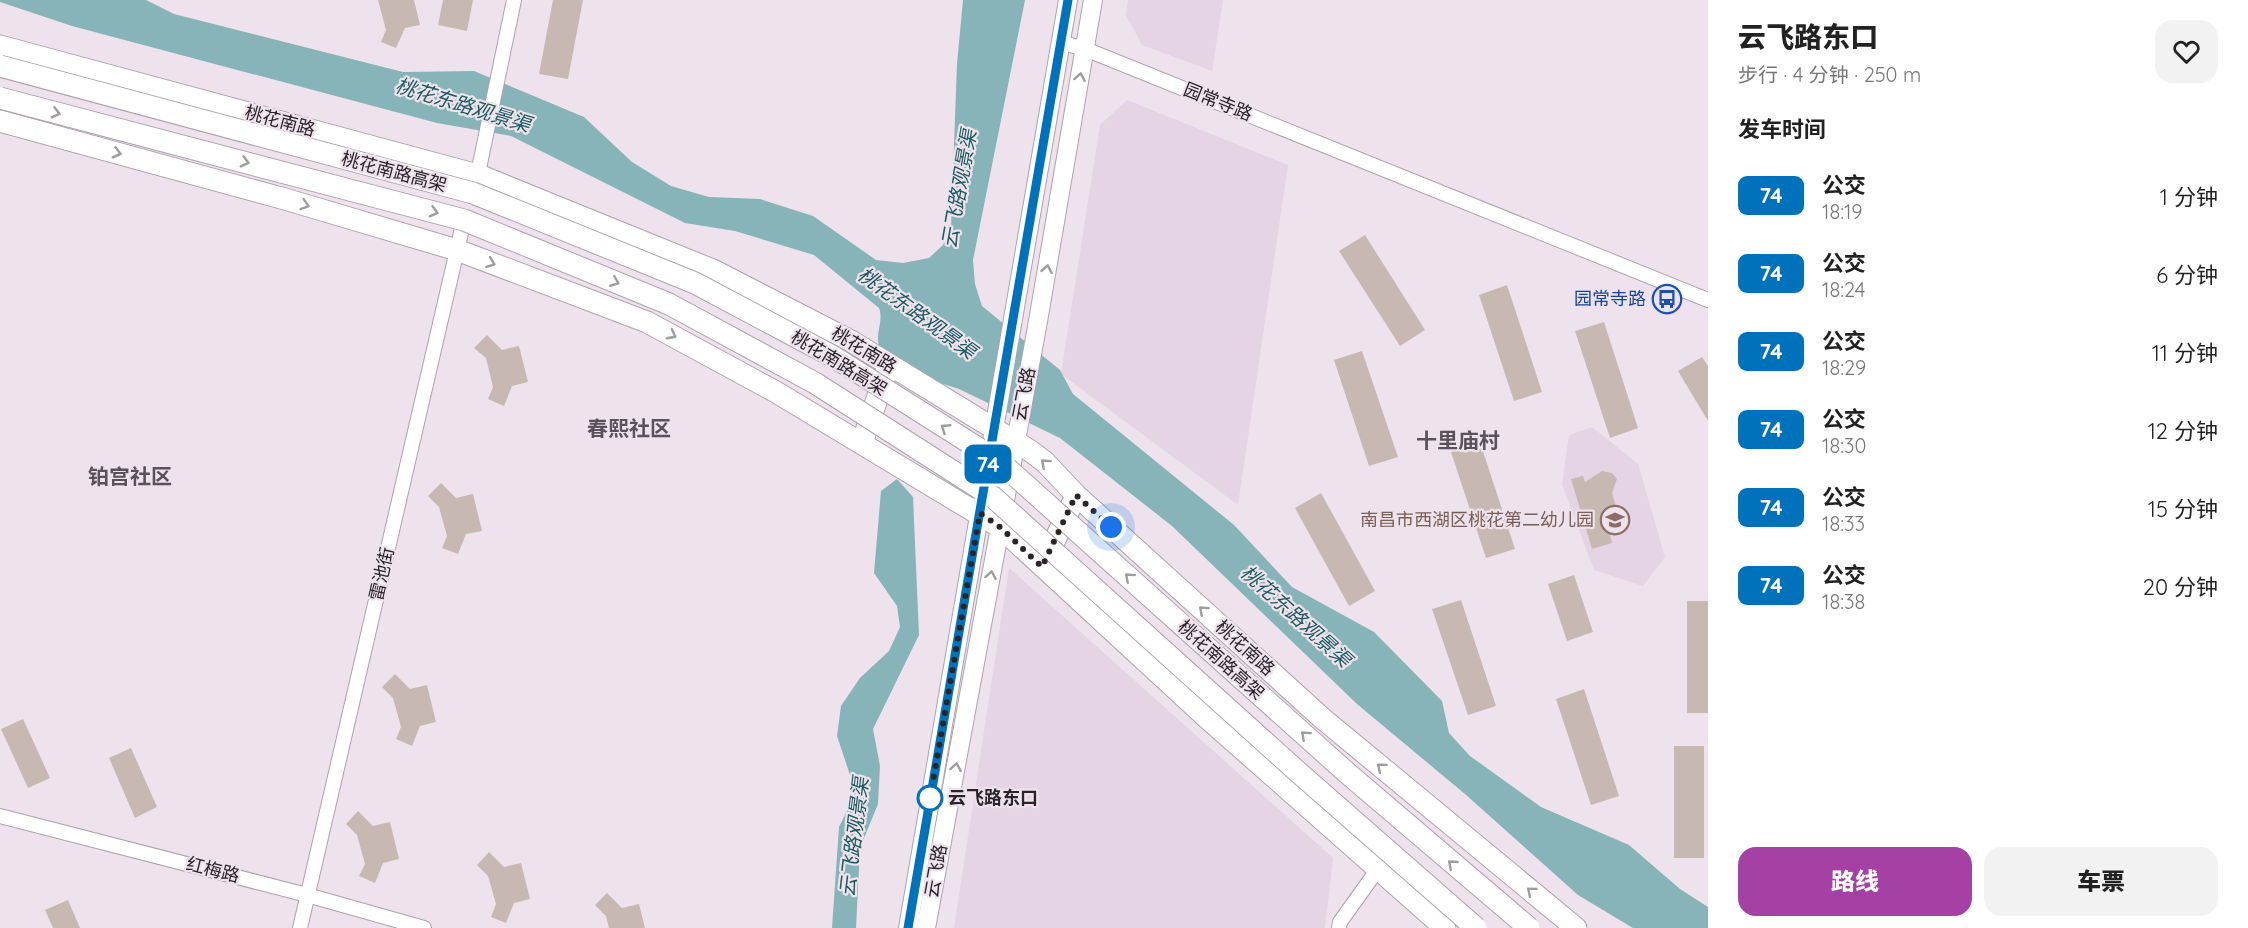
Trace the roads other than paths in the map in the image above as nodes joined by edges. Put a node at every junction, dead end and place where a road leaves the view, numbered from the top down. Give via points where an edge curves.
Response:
1 (514, 0) edge
2 (1068, 0) edge
3 (1093, 0) edge
4 (1060, 42) junction
5 (0, 46) edge
6 (1085, 49) junction
7 (0, 66) edge
8 (0, 98) edge
9 (0, 121) edge
10 (475, 184) junction
11 (464, 220) junction
12 (457, 250) junction
13 (1708, 300) edge
14 (889, 365) junction
15 (995, 424) junction
16 (1016, 437) junction
17 (862, 443) junction
18 (1076, 495) junction
19 (980, 513) junction
20 (1000, 527) junction
21 (1042, 567) junction
22 (0, 816) edge
23 (1378, 869) junction
24 (308, 895) junction
25 (300, 928) edge
26 (424, 928) edge
27 (908, 928) edge
28 (926, 928) edge
29 (1339, 928) edge
30 (1445, 928) edge
31 (1476, 928) edge
32 (1529, 928) edge
33 (1576, 928) edge

1 - 10 street
2 - 4 main road, 云飞路
3 - 6 main road, 云飞路
4 - 6 street, 园常寺路
4 - 15 main road, 云飞路
5 - 10 main road, 桃花南路
6 - 13 street, 园常寺路
16 -> 6 main road, 云飞路
7 - 10 main road, 桃花南路高架, bridge
8 -> 11 main road, 桃花南路高架, bridge
9 -> 12 main road
10 - 14 main road, 桃花南路 via 715,271 851,340
32 -> 10 main road, 桃花南路高架, bridge via 1346,772 1000,462 834,357 695,283
11 - 12 street, 雷池街
11 -> 31 main road, 桃花南路高架, bridge via 669,304 815,383 993,497
12 -> 17 main road via 647,322
12 - 24 street, 雷池街
14 - 15 main road, 桃花南路
14 - 17 main road
15 - 16 main road, 桃花南路
15 - 19 main road, 云飞路
18 -> 16 main road, 桃花南路
16 - 20 main road, 云飞路
17 - 19 main road
18 - 21 main road
33 -> 18 main road, 桃花南路 via 1322,718
19 - 20 main road
19 - 27 main road, 云飞路
20 - 21 main road
28 -> 20 main road, 云飞路
21 - 23 main road
22 - 24 street, 红梅路
23 - 29 street
23 - 30 main road
24 - 25 street, 雷池街
24 - 26 street, 红梅路

